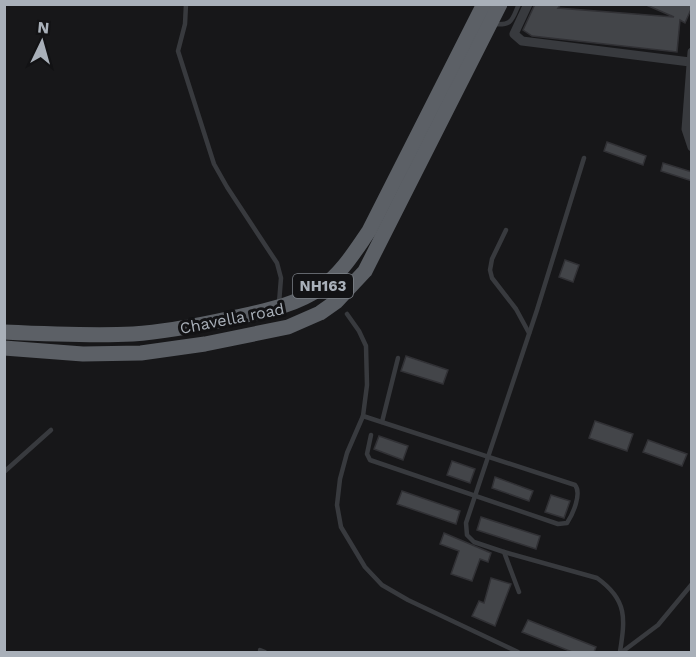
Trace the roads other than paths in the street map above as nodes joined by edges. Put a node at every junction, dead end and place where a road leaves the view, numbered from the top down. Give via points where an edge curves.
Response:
1 (186, 4) edge
2 (484, 4) edge
3 (500, 4) edge
4 (519, 4) edge
5 (528, 4) edge
6 (490, 24) junction
7 (691, 57) edge
8 (692, 147) edge
9 (584, 158) dead end
10 (506, 230) dead end
11 (278, 308) junction
12 (347, 314) dead end
13 (4, 332) edge
14 (529, 333) junction
15 (4, 348) edge
16 (398, 358) dead end
17 (363, 416) junction
18 (382, 422) junction
19 (51, 430) dead end
20 (371, 435) dead end
21 (488, 456) junction
22 (4, 472) edge
23 (476, 495) junction
24 (504, 552) junction
25 (692, 584) edge
26 (519, 592) dead end
27 (518, 652) edge
28 (621, 652) edge

1 - 11 lane via 178,51 214,164 277,263 281,278
2 - 11 highway, Chavella road / NH163 via 369,231 333,278 307,296
3 - 6 highway, Chavella road / NH163
4 - 6 lane via 510,23
5 - 7 street via 514,34 522,41
6 - 15 highway, Chavella road / NH163 via 365,271 320,313 288,327 141,353 83,354
7 - 8 street via 686,129
9 - 14 lane
10 - 14 lane via 490,270
11 - 13 highway, Chavella road / NH163 via 135,334
12 - 17 lane via 366,346
14 - 21 lane
16 - 18 lane
17 - 18 lane
17 - 27 lane via 347,453 337,505 341,526 353,549 382,585
18 - 21 lane
19 - 22 lane
20 - 23 lane via 367,454 370,460
21 - 23 lane
21 - 23 lane via 575,485 578,493 570,519 563,525
23 - 24 lane via 466,523 467,535 474,542
24 - 26 lane
24 - 28 lane via 597,578 609,587 624,612
25 - 28 lane via 658,625

